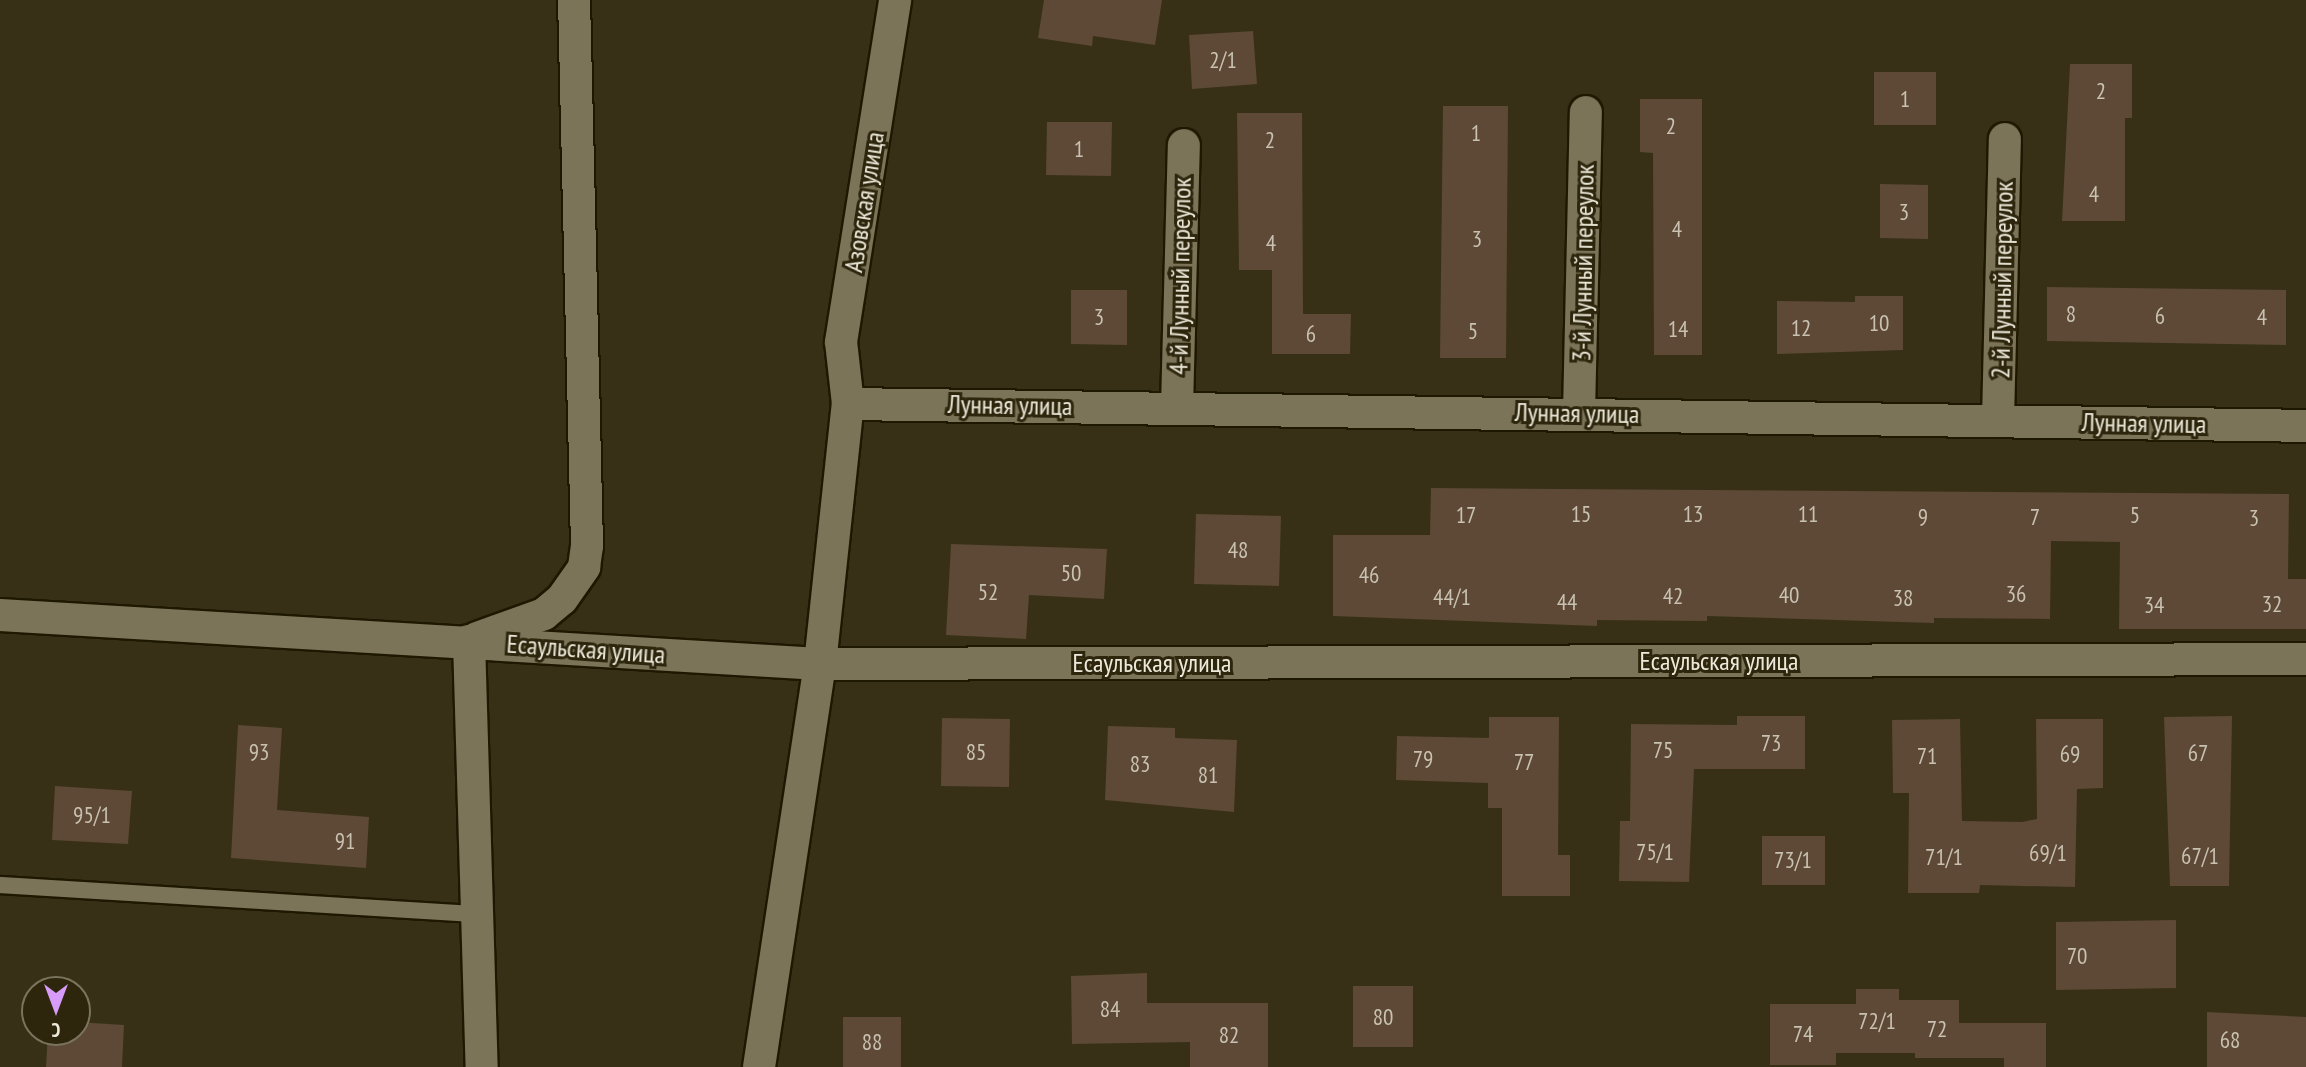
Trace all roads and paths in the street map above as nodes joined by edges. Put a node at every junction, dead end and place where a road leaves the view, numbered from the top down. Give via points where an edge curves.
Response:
1 (574, 0) edge
2 (895, 0) edge
3 (1586, 112) dead end
4 (2005, 139) dead end
5 (1184, 145) dead end
6 (848, 404) junction
7 (1177, 407) junction
8 (1579, 413) junction
9 (1998, 421) junction
10 (2306, 426) edge
11 (0, 615) edge
12 (469, 642) junction
13 (2306, 659) edge
14 (820, 664) junction
15 (0, 885) edge
16 (478, 914) junction
17 (482, 1067) edge
18 (759, 1067) edge

1 - 12 street via 590,481 584,567 562,599 544,614
2 - 6 street, Азовская улица via 841,342
3 - 8 street, 3-й Лунный переулок
4 - 9 street, 2-й Лунный переулок
5 - 7 street, 4-й Лунный переулок
6 - 7 street, Лунная улица
6 - 14 street, Азовская улица
7 - 8 street, Лунная улица
8 - 9 street, Лунная улица
9 - 10 street, Лунная улица
11 - 12 street, Есаульская улица
12 - 14 street, Есаульская улица
12 - 16 street
13 - 14 street, Есаульская улица
14 - 18 street, Азовская улица
15 - 16 lane
16 - 17 street

